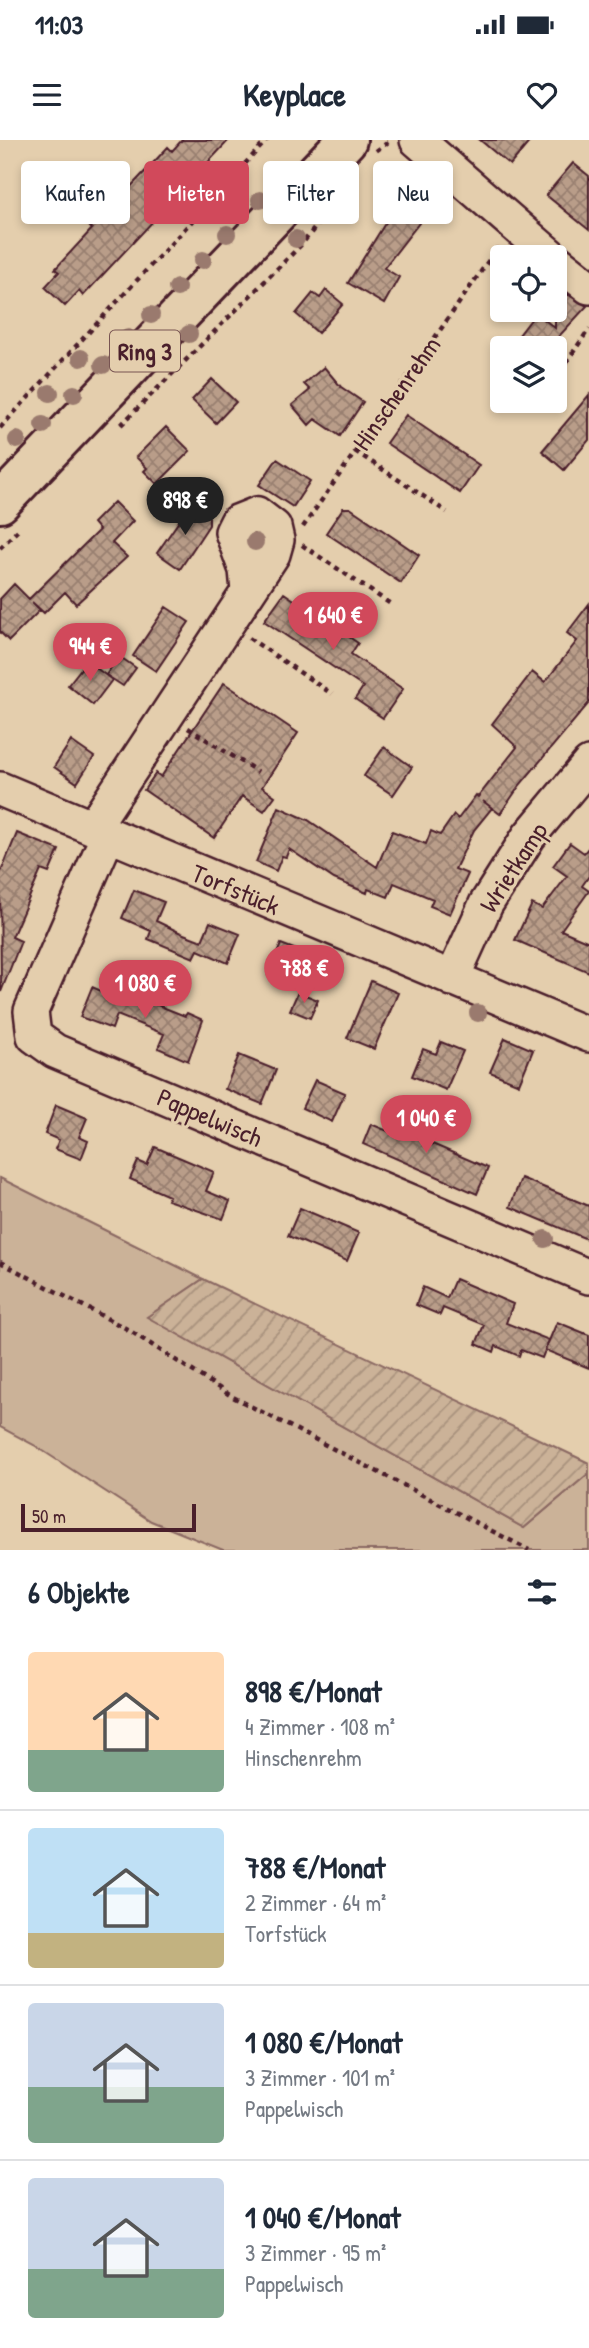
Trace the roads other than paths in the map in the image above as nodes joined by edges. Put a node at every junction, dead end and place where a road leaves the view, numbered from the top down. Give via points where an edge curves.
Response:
1 (417, 140) edge
2 (359, 148) edge
3 (537, 245) edge
4 (567, 269) edge
5 (589, 287) edge
6 (14, 511) edge
7 (248, 591) junction
8 (589, 764) edge
9 (0, 789) edge
10 (100, 831) junction
11 (452, 979) junction
12 (589, 1035) edge
13 (589, 1278) edge

1 - 3 street
2 - 6 main road, Ring 3
4 - 5 street
7 - 7 street via 283,547 268,519 257,514 237,522 232,532 246,570
7 - 10 street via 167,714
8 - 11 street, Wrietkamp via 528,836 486,904
9 - 10 street, Torfstück
10 - 11 street, Torfstück
10 - 13 street, Pappelwisch via 31,1011 34,1036 55,1051
11 - 12 street, Torfstück

